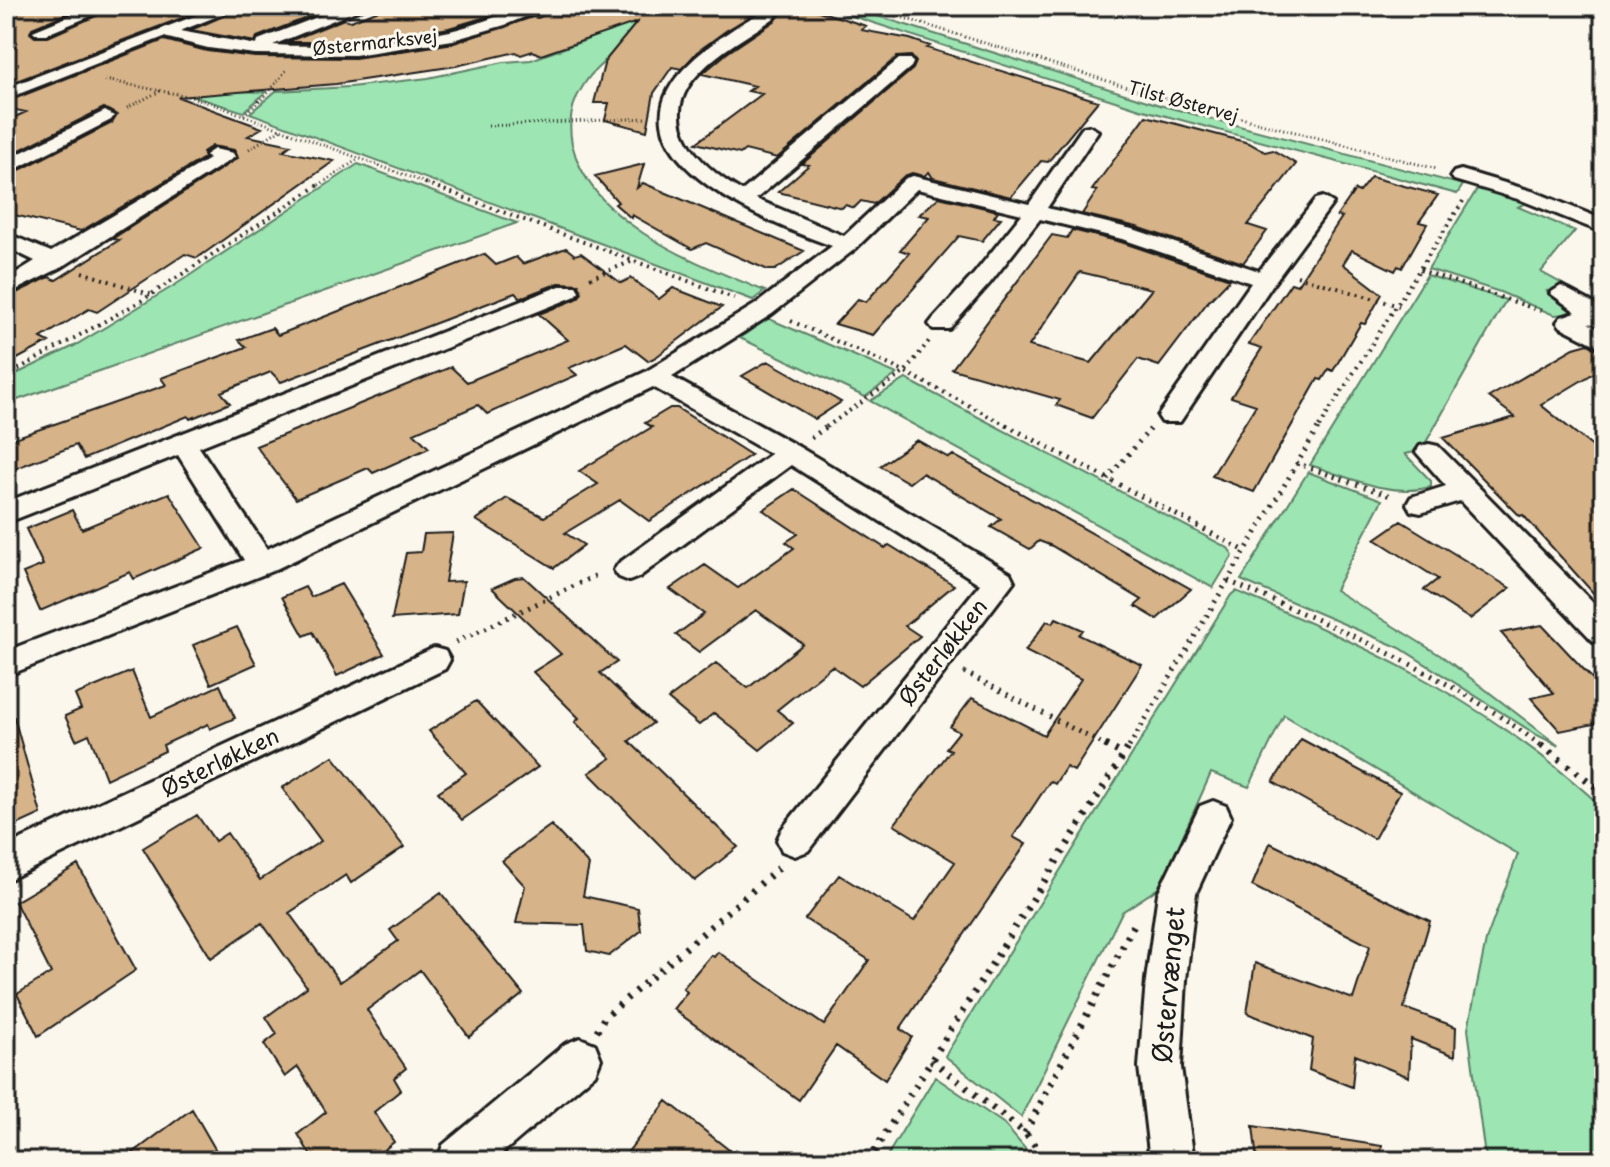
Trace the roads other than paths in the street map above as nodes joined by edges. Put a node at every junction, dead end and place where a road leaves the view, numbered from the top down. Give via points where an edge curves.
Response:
1 (107, 6) edge
2 (235, 6) edge
3 (360, 6) edge
4 (543, 6) edge
5 (769, 15) dead end
6 (41, 31) dead end
7 (163, 32) junction
8 (251, 48) junction
9 (905, 63) dead end
10 (6, 94) edge
11 (105, 116) road end
12 (1089, 131) dead end
13 (220, 156) road end
14 (6, 168) edge
15 (1468, 178) road end
16 (742, 201) junction
17 (1323, 203) dead end
18 (1037, 211) junction
19 (1604, 227) edge
20 (6, 239) edge
21 (847, 244) junction
22 (54, 262) junction
23 (1269, 274) junction
24 (6, 288) edge
25 (568, 291) road end
26 (1561, 293) dead end
27 (1600, 316) edge
28 (941, 324) road end
29 (1604, 342) edge
30 (654, 377) junction
31 (1171, 416) road end
32 (183, 443) junction
33 (1429, 452) dead end
34 (790, 453) junction
35 (1463, 490) junction
36 (1421, 504) dead end
37 (6, 513) edge
38 (262, 564) junction
39 (629, 570) road end
40 (1604, 633) edge
41 (434, 660) road end
42 (6, 664) edge
43 (1213, 817) dead end
44 (795, 840) road end
45 (6, 864) edge
46 (580, 1059) road end
47 (459, 1161) edge
48 (1172, 1161) edge

1 - 6 street
2 - 7 street
3 - 8 street, Østermarksvej
4 - 8 street, Østermarksvej via 431,38 360,47
5 - 16 street via 686,76 672,117 673,133 688,159
7 - 8 street, Østermarksvej
7 - 10 street
9 - 16 street
11 - 14 street
12 - 18 street
13 - 22 street
15 - 19 street via 1505,187
16 - 21 street
17 - 23 street
18 - 21 street via 913,182
18 - 23 street
18 - 28 street via 984,280
20 - 22 street
21 - 30 street via 764,309
22 - 24 street
23 - 31 street
25 - 32 street
26 - 27 street
27 - 29 street via 1569,322
30 - 34 street, Østerløkken
30 - 38 street
32 - 37 street
32 - 38 street
33 - 35 street
34 - 39 street
34 - 44 street, Østerløkken via 999,581
35 - 36 street
35 - 40 street
38 - 42 street
41 - 45 street, Østerløkken
43 - 48 street, Østervænget via 1177,893 1166,980 1160,1067
46 - 47 street

